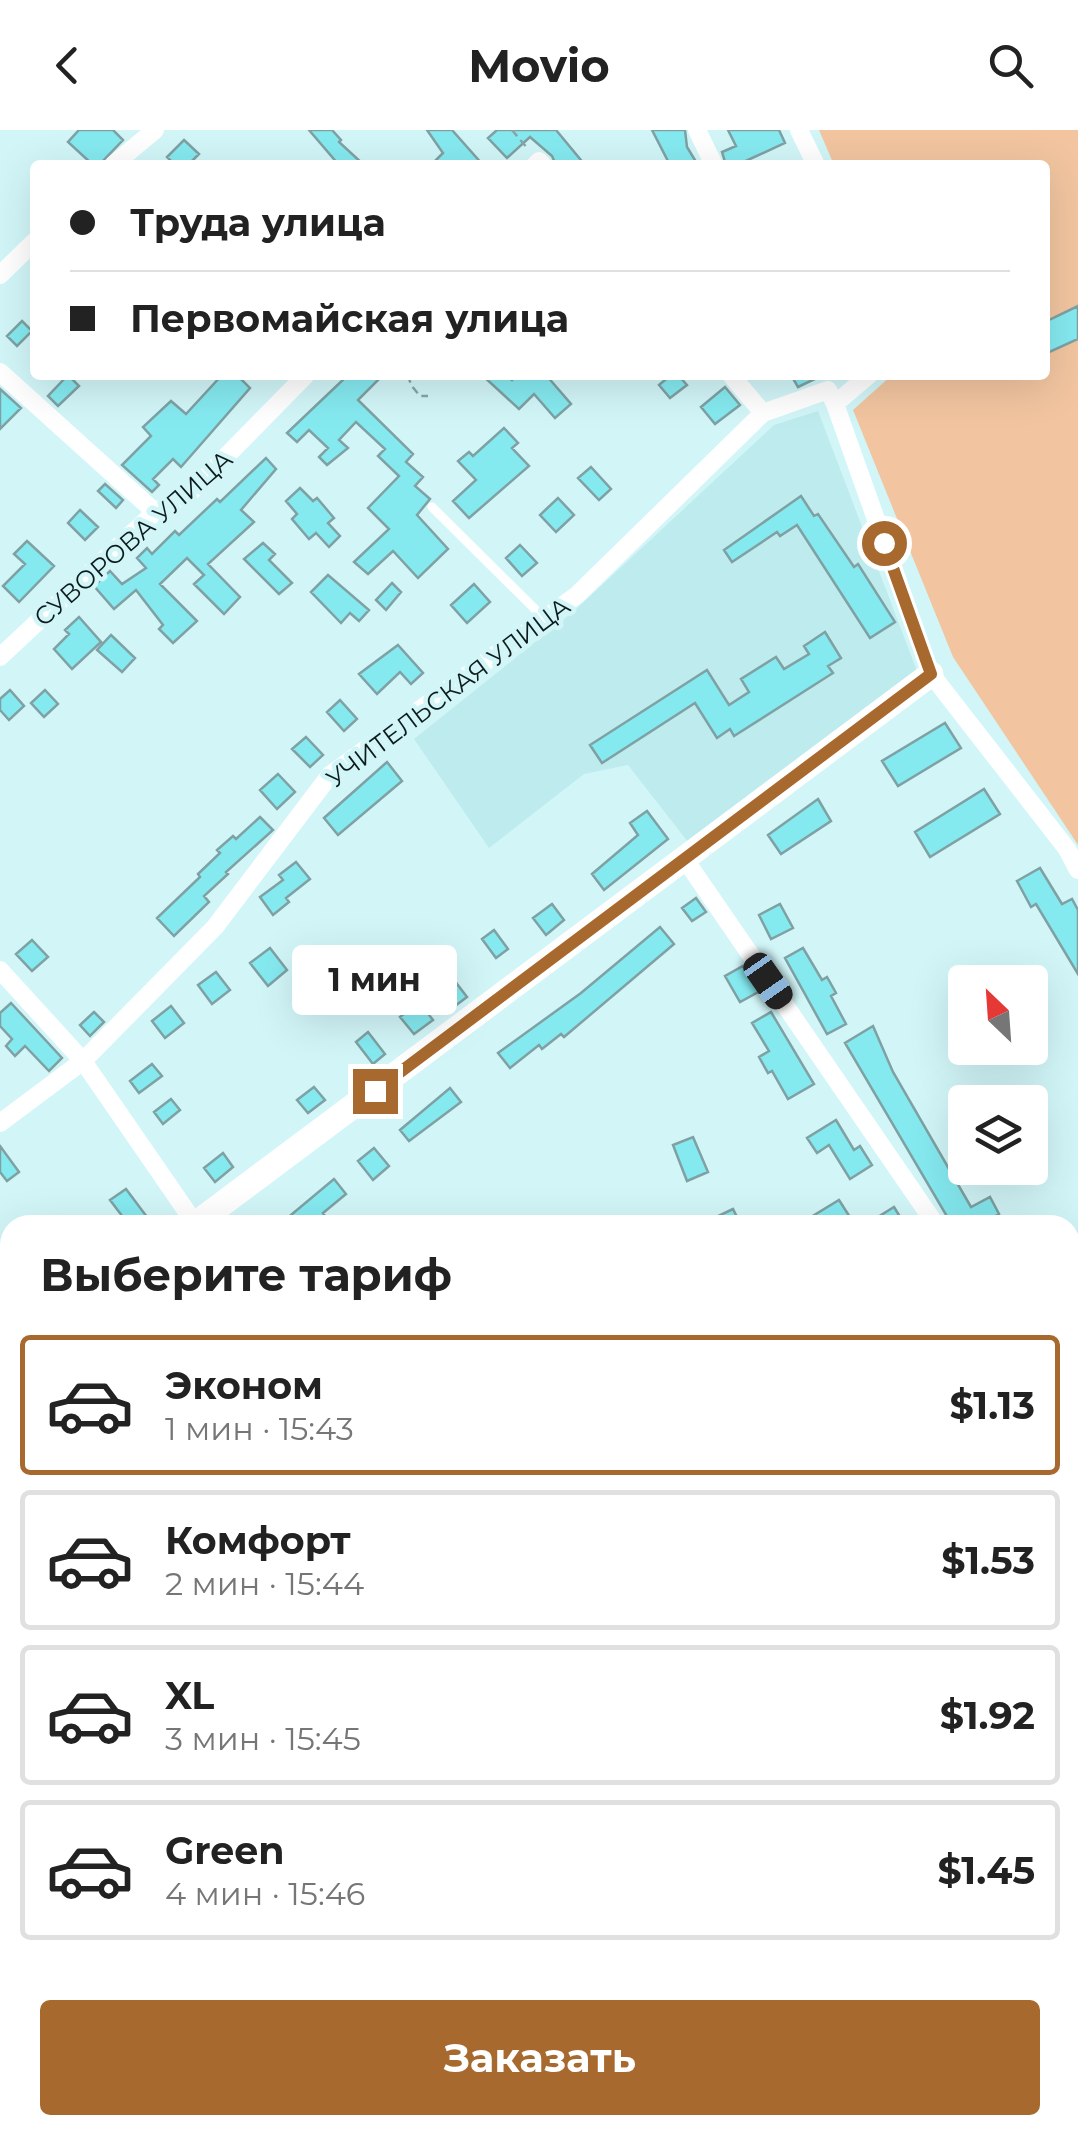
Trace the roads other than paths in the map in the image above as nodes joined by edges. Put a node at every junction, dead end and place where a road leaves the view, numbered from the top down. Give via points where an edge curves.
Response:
1 (155, 130) edge
2 (696, 130) edge
3 (799, 130) edge
4 (119, 160) edge
5 (711, 160) edge
6 (814, 160) edge
7 (30, 246) edge
8 (0, 275) edge
9 (0, 372) edge
10 (301, 380) edge
11 (735, 380) edge
12 (854, 380) edge
13 (828, 389) edge
14 (763, 413) junction
15 (432, 507) dead end
16 (156, 512) junction
17 (545, 619) junction
18 (0, 657) edge
19 (931, 674) junction
20 (684, 858) junction
21 (1078, 870) edge
22 (0, 970) edge
23 (83, 1061) junction
24 (0, 1123) edge
25 (188, 1215) edge
26 (208, 1215) edge
27 (929, 1215) edge

1 - 4 street
2 - 5 street
3 - 6 street
7 - 8 street
9 - 16 street
10 - 16 street, СУВОРОВА УЛИЦА via 193,490
11 - 14 street
12 - 13 street
13 - 14 street, УЧИТЕЛЬСКАЯ УЛИЦА
13 - 19 street
14 - 17 street, УЧИТЕЛЬСКАЯ УЛИЦА
15 - 17 lane
16 - 18 street, СУВОРОВА УЛИЦА
17 - 23 street, УЧИТЕЛЬСКАЯ УЛИЦА via 330,775 215,927
19 - 20 street
19 - 21 street
20 - 26 street
20 - 27 street
22 - 23 street
23 - 24 street, УЧИТЕЛЬСКАЯ УЛИЦА
23 - 25 street

